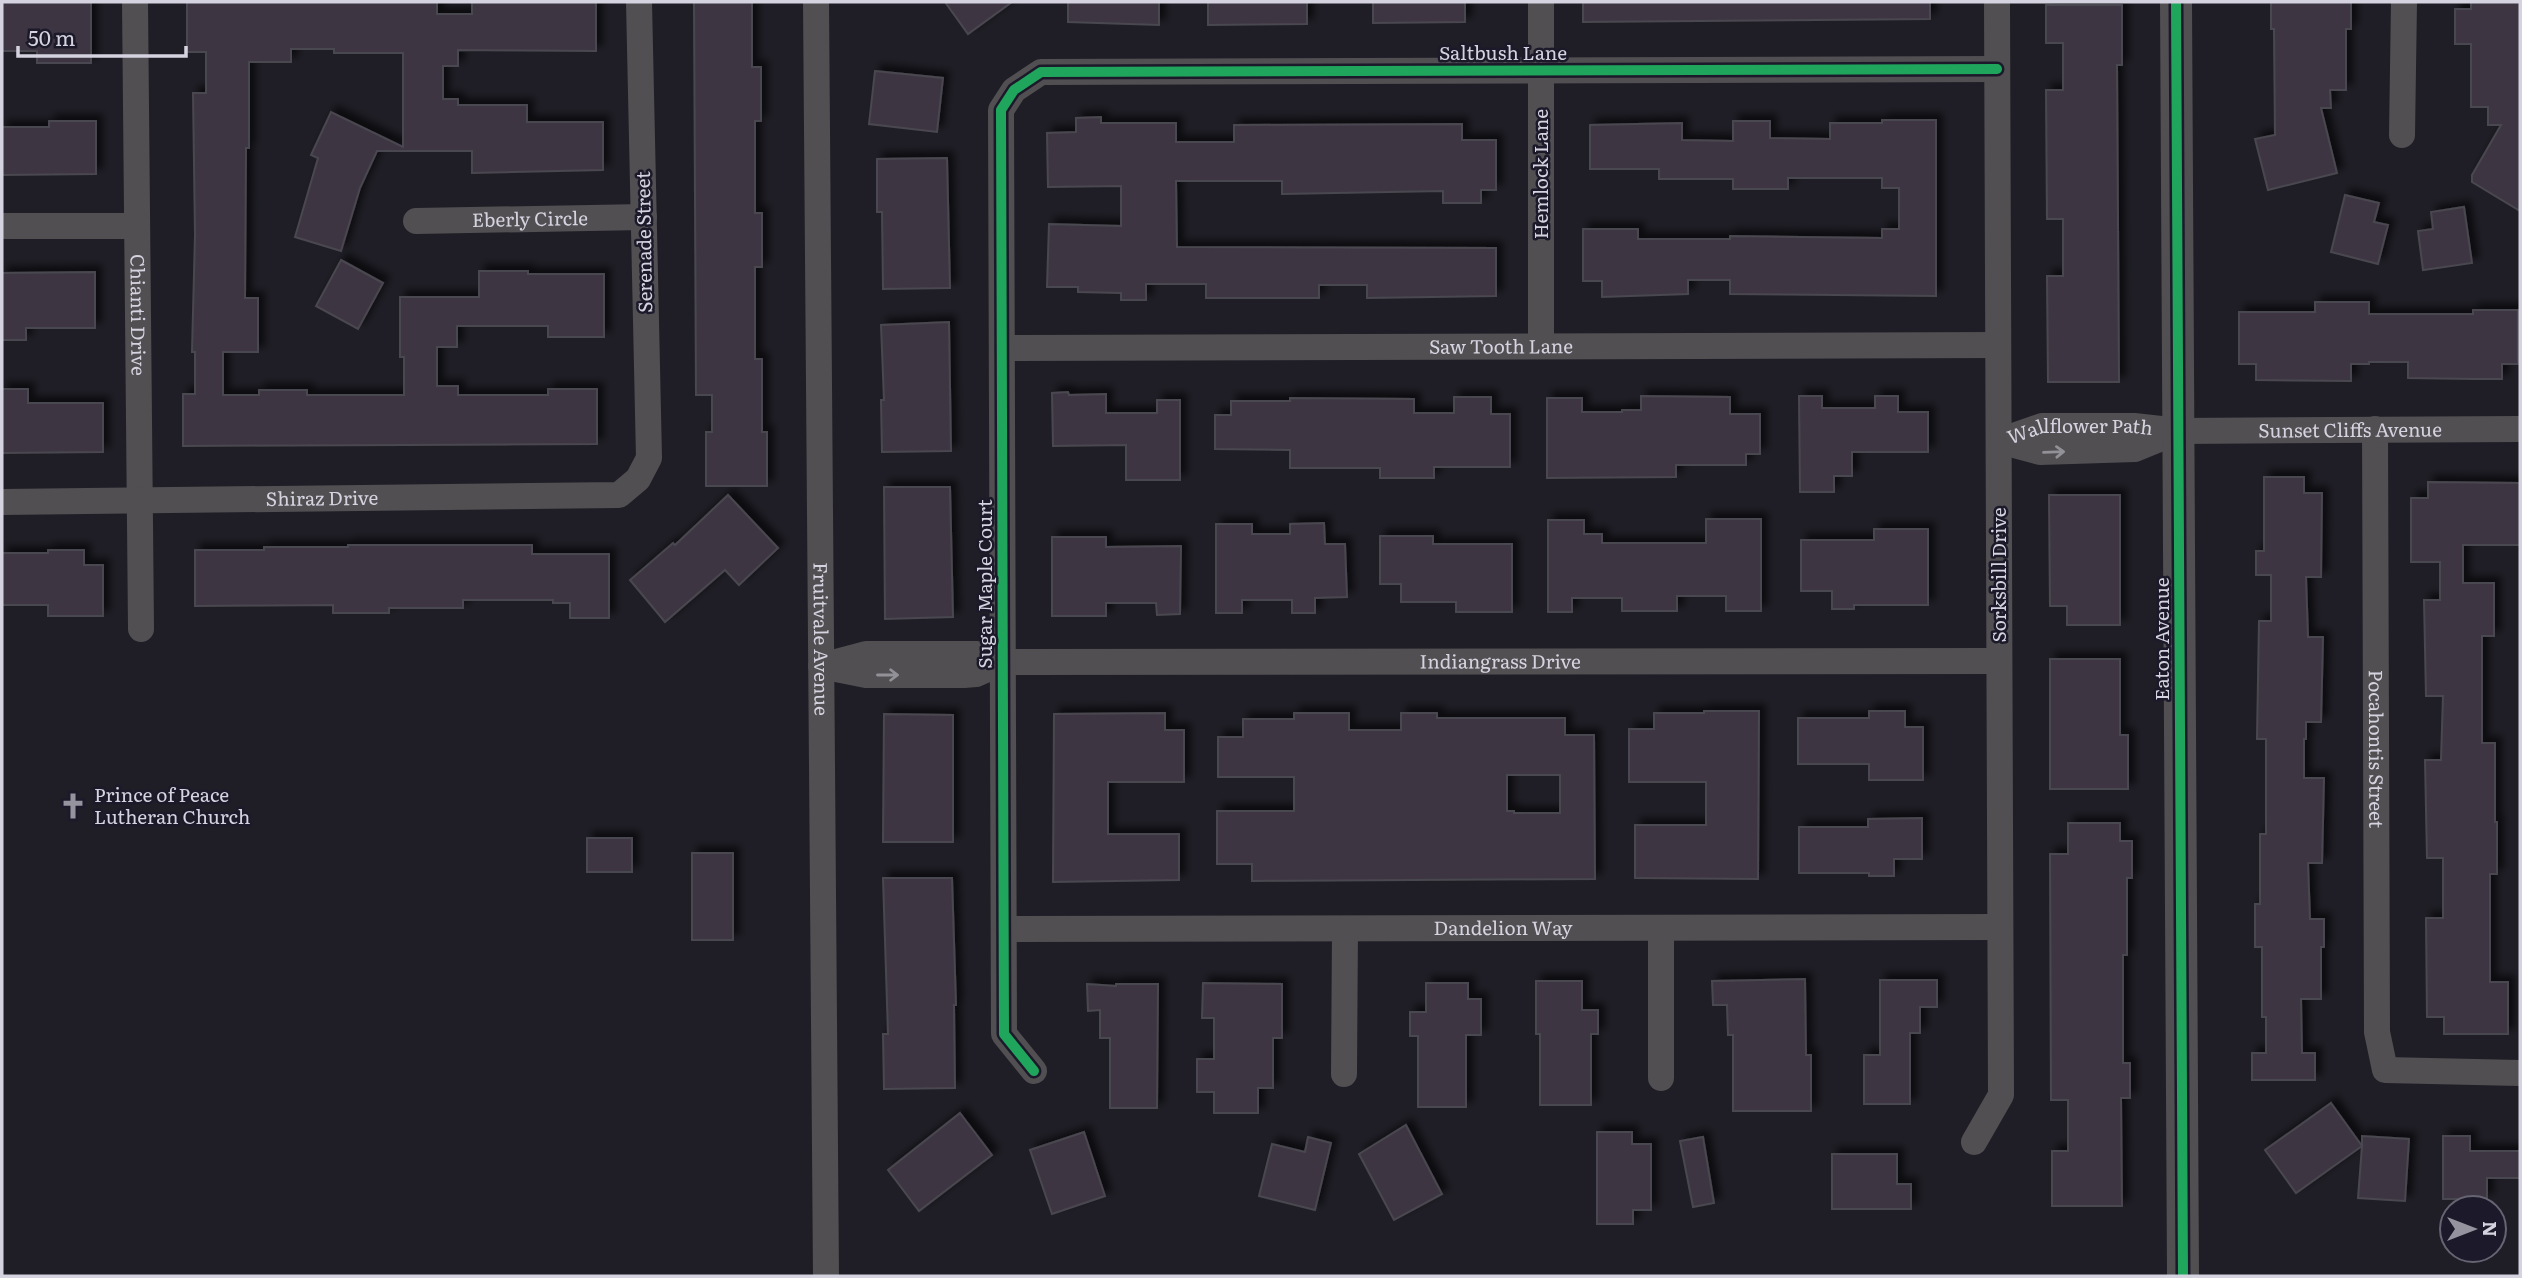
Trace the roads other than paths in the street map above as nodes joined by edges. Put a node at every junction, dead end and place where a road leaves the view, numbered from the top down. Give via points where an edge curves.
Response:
1 (135, 2) edge
2 (639, 2) edge
3 (816, 2) edge
4 (1541, 2) edge
5 (1997, 2) edge
6 (2176, 2) edge
7 (2404, 2) edge
8 (1997, 69) junction
9 (1541, 70) junction
10 (1014, 90) joint
11 (2402, 135) dead end
12 (644, 218) junction
13 (416, 221) dead end
14 (2, 226) edge
15 (137, 226) junction
16 (1998, 345) junction
17 (1541, 346) junction
18 (1002, 348) junction
19 (2375, 429) junction
20 (2520, 429) edge
21 (2179, 431) junction
22 (1998, 441) junction
23 (638, 479) joint
24 (140, 501) junction
25 (2, 502) edge
26 (141, 629) dead end
27 (1999, 661) junction
28 (1003, 662) junction
29 (821, 666) junction
30 (2000, 927) junction
31 (1661, 928) junction
32 (1004, 929) junction
33 (1345, 929) junction
34 (1034, 1071) dead end
35 (2520, 1073) edge
36 (1344, 1074) dead end
37 (1661, 1078) dead end
38 (1974, 1142) dead end
39 (826, 1276) edge
40 (2183, 1276) edge

1 - 15 street, Chianti Drive
2 - 12 street, Serenade Street
3 - 29 street, Fruitvale Avenue
4 - 9 street, Hemlock Lane
5 - 8 street, Sorksbill Drive
6 - 21 street, Eaton Avenue
7 - 11 street
8 - 9 street, Saltbush Lane
8 - 16 street, Sorksbill Drive
9 - 10 street, Saltbush Lane via 1041,72
9 - 17 street, Hemlock Lane
10 - 18 street, Sugar Maple Court via 1001,110
12 - 13 street, Eberly Circle
12 - 23 street, Serenade Street via 649,458
14 - 15 street
15 - 24 street, Chianti Drive
16 - 17 street, Saw Tooth Lane
16 - 22 street, Sorksbill Drive
17 - 18 street, Saw Tooth Lane
18 - 28 street, Sugar Maple Court
19 - 20 street, Sunset Cliffs Avenue
19 - 21 street, Sunset Cliffs Avenue
19 - 35 street, Pocahontis Street via 2377,1032 2385,1070
21 - 22 street, Wallflower Path via 2042,426
21 - 40 street, Eaton Avenue
22 - 27 street, Sorksbill Drive
23 - 24 street, Shiraz Drive via 620,495
24 - 25 street, Shiraz Drive
24 - 26 street, Chianti Drive
27 - 28 street, Indiangrass Drive
27 - 30 street, Sorksbill Drive
28 - 29 street, Indiangrass Drive via 977,654 866,654
28 - 32 street, Sugar Maple Court
29 - 39 street, Fruitvale Avenue
30 - 31 street, Dandelion Way
30 - 38 street, Sorksbill Drive via 2001,1095
31 - 33 street, Dandelion Way
31 - 37 street
32 - 33 street, Dandelion Way
32 - 34 street, Sugar Maple Court via 1004,1034
33 - 36 street

